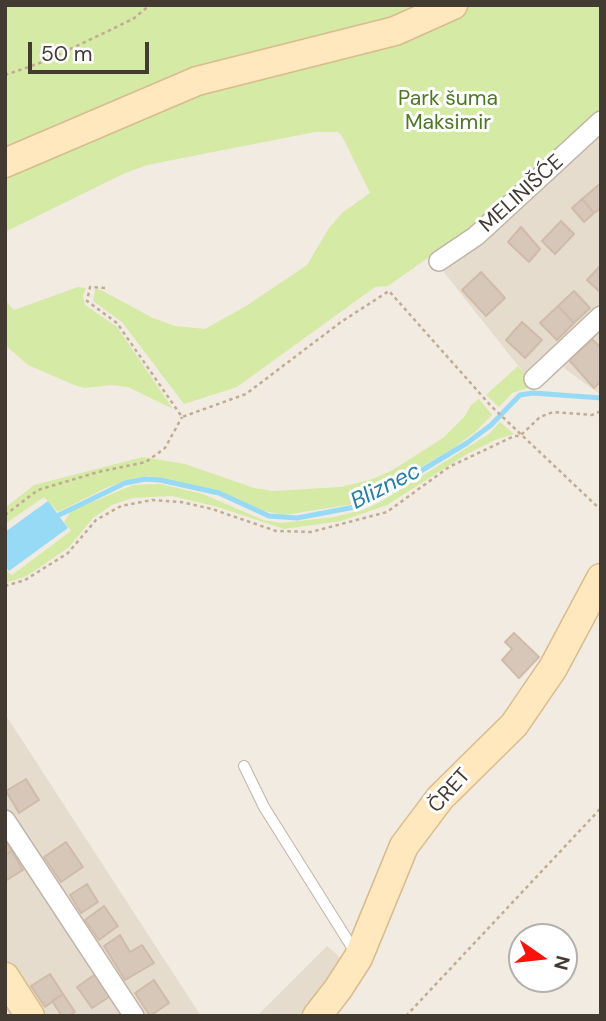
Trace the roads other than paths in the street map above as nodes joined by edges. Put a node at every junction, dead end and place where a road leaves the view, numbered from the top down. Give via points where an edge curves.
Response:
1 (453, 5) edge
2 (601, 121) edge
3 (5, 163) edge
4 (439, 261) dead end
5 (601, 316) edge
6 (534, 379) dead end
7 (601, 578) edge
8 (244, 766) dead end
9 (5, 820) edge
10 (358, 958) junction
11 (5, 977) edge
12 (30, 1016) edge
13 (134, 1016) edge
14 (317, 1016) edge

1 - 3 street via 395,31 197,81
2 - 4 street, MELINIŠĆE via 476,236
5 - 6 street
7 - 10 street, ČRET via 553,668 514,725 440,798 404,846
8 - 10 lane via 264,807
9 - 13 street
10 - 14 street, ČRET
11 - 12 street

